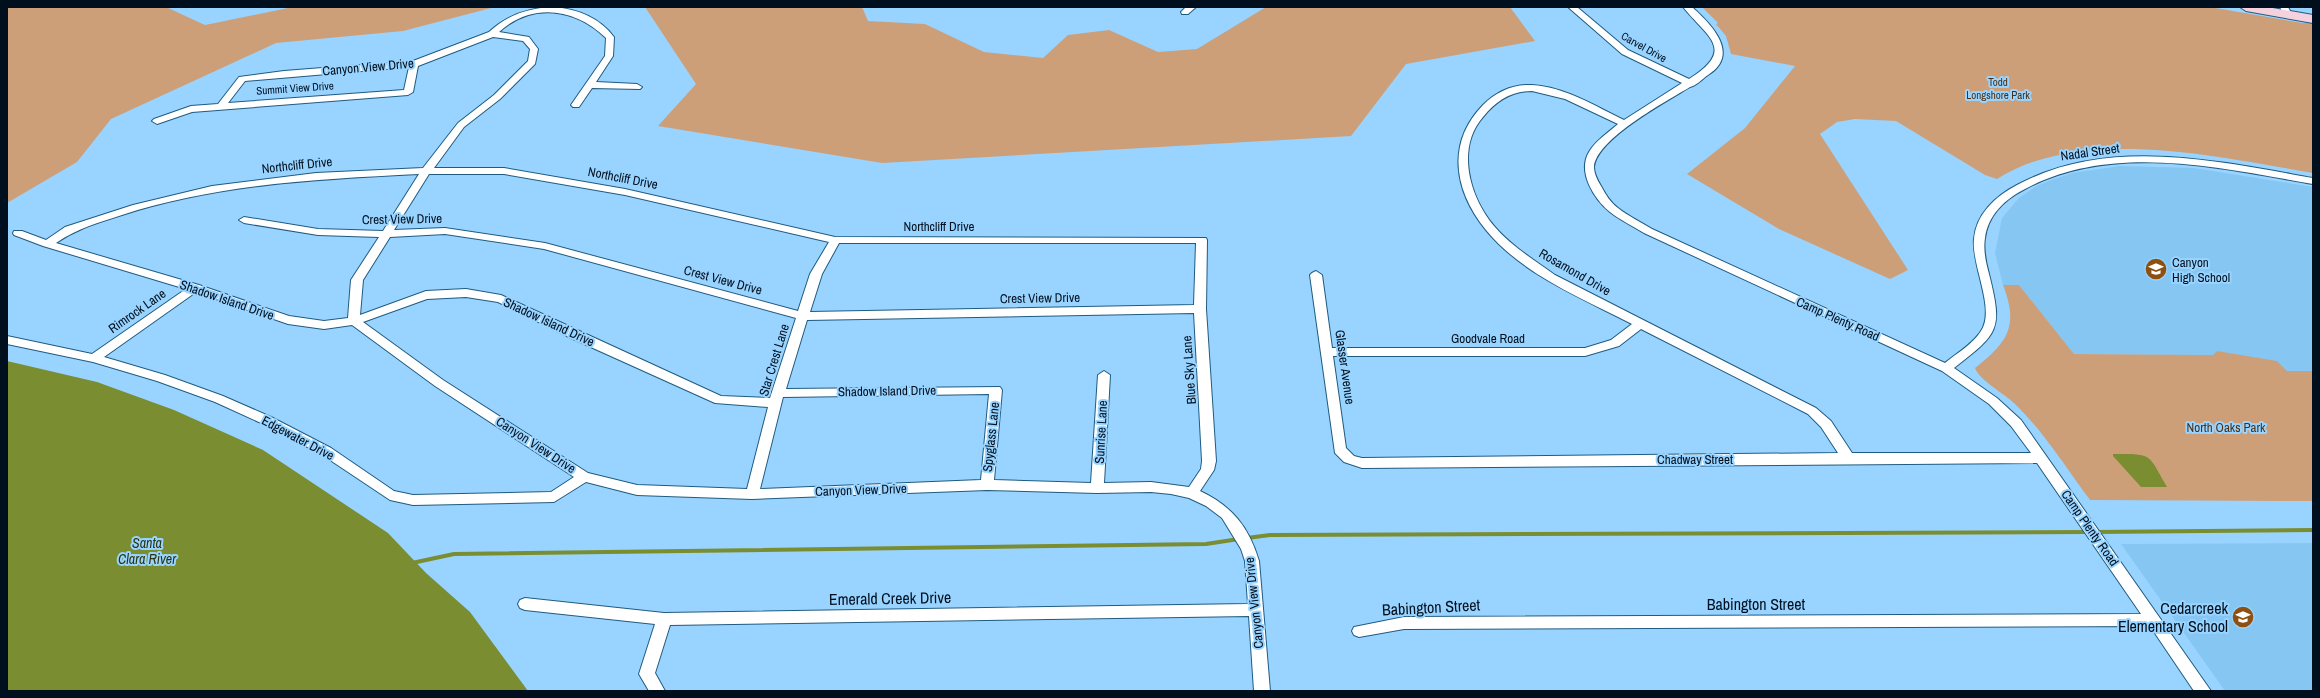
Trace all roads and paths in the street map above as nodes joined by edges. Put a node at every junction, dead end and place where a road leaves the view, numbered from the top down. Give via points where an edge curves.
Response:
1 (1572, 7) edge
2 (1687, 7) edge
3 (2246, 7) edge
4 (2285, 10) edge
5 (2313, 12) edge
6 (2313, 19) edge
7 (492, 34) junction
8 (414, 64) junction
9 (1690, 84) junction
10 (589, 85) junction
11 (637, 87) dead end
12 (576, 105) dead end
13 (221, 106) junction
14 (157, 121) dead end
15 (1625, 124) junction
16 (426, 171) junction
17 (2313, 181) edge
18 (244, 220) dead end
19 (18, 233) dead end
20 (385, 234) junction
21 (835, 240) junction
22 (1202, 240) joint
23 (46, 244) junction
24 (1316, 275) dead end
25 (195, 288) junction
26 (1200, 309) junction
27 (803, 316) junction
28 (354, 321) junction
29 (1640, 323) junction
30 (7, 340) edge
31 (1328, 352) junction
32 (94, 358) junction
33 (1946, 368) junction
34 (1104, 375) dead end
35 (996, 390) joint
36 (777, 398) junction
37 (1848, 458) junction
38 (2041, 458) junction
39 (1349, 459) joint
40 (584, 477) junction
41 (987, 485) junction
42 (1098, 488) junction
43 (1192, 493) junction
44 (752, 494) junction
45 (525, 604) dead end
46 (1256, 610) junction
47 (664, 619) junction
48 (2154, 620) junction
49 (1359, 631) dead end
50 (657, 691) edge
51 (1262, 691) edge
52 (2203, 691) edge

1 - 9 street, Carvel Drive via 1624,52
2 - 9 street, Camp Plenty Road via 1713,34 1718,58 1710,70
3 - 4 main road
4 - 5 main road
4 - 6 main road
7 - 8 street, Canyon View Drive
7 - 10 street via 501,24 517,16 540,11 562,11 585,17 610,37 609,56
7 - 16 street, Canyon View Drive via 526,39 534,49 532,62 497,97 461,125
8 - 13 street, Canyon View Drive via 242,79
8 - 13 street, Summit View Drive via 408,92
9 - 15 street, Camp Plenty Road
10 - 11 street
10 - 12 street
13 - 14 street, Summit View Drive via 191,109
15 - 29 street, Rosamond Drive via 1550,91 1515,89 1492,101 1474,122 1465,140 1463,160 1466,181 1489,227 1518,254 1551,278
15 - 33 street, Camp Plenty Road via 1603,141 1593,153 1589,167 1596,188 1614,210 1648,231 1737,274
16 - 20 street, Canyon View Drive
16 - 21 street, Northcliff Drive via 504,171 625,192
16 - 23 street, Northcliff Drive via 316,176 212,189 137,207 69,229
17 - 33 street, Nadal Street via 2206,164 2134,160 2069,167 2038,177 2018,187 1999,200 1989,212 1979,240 1978,254 1992,315 1988,330 1972,348
18 - 20 street, Crest View Drive via 318,232
19 - 23 street, Shadow Island Drive
20 - 27 street, Crest View Drive via 445,231 545,246
20 - 28 street, Canyon View Drive via 357,280
21 - 22 street, Northcliff Drive
21 - 27 street, Star Crest Lane via 816,274
22 - 26 street, Blue Sky Lane
23 - 25 street, Shadow Island Drive
24 - 31 street, Glasser Avenue
25 - 28 street, Shadow Island Drive via 288,320 324,325
25 - 32 street, Rimrock Lane
26 - 27 street, Crest View Drive
26 - 43 street, Blue Sky Lane via 1210,461
27 - 36 street, Star Crest Lane
28 - 36 street, Shadow Island Drive via 426,295 466,293 501,299 719,400
28 - 40 street, Canyon View Drive via 439,382
29 - 31 street, Goodvale Road via 1626,338 1608,347 1585,352
29 - 37 street, Rosamond Drive via 1812,411 1826,424
30 - 32 street, Edgewater Drive
31 - 39 street, Glasser Avenue via 1338,440 1340,450
32 - 40 street, Edgewater Drive via 161,378 219,399 266,420 326,451 390,495 413,500 554,497
33 - 38 street, Camp Plenty Road via 1994,401 2016,423
34 - 42 street, Sunrise Lane
35 - 36 street, Shadow Island Drive
35 - 41 street, Spyglass Lane
36 - 44 street, Star Crest Lane
37 - 38 street, Chadway Street
37 - 39 street, Chadway Street via 1362,463
38 - 48 street, Camp Plenty Road
40 - 44 street, Canyon View Drive via 637,490
41 - 42 street, Canyon View Drive
41 - 44 street, Canyon View Drive
42 - 43 street, Canyon View Drive via 1151,487
43 - 46 street, Canyon View Drive via 1211,502 1227,514 1248,548 1252,561
45 - 47 street, Emerald Creek Drive
46 - 47 street, Emerald Creek Drive
46 - 51 street, Canyon View Drive
47 - 50 street via 647,674
48 - 49 street, Babington Street via 1404,623
48 - 52 street, Camp Plenty Road

